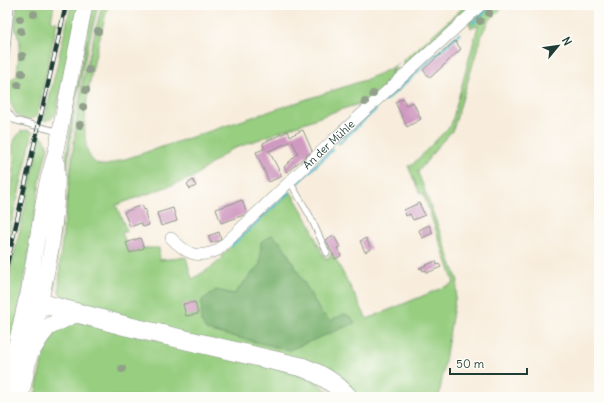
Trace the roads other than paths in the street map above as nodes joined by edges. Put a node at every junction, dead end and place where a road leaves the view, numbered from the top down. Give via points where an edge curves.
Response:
1 (11, 5) edge
2 (85, 5) edge
3 (480, 5) edge
4 (5, 67) edge
5 (5, 108) edge
6 (59, 132) junction
7 (290, 182) junction
8 (171, 238) dead end
9 (327, 253) dead end
10 (37, 302) junction
11 (77, 313) junction
12 (29, 355) junction
13 (5, 397) edge
14 (20, 397) edge
15 (348, 397) edge

1 - 4 lane
2 - 6 main road
3 - 7 street, An der Mühle
5 - 6 lane via 14,120
6 - 10 main road via 56,150 57,210 49,259
7 - 8 street, An der Mühle via 218,250 194,255
7 - 9 lane via 310,216
10 - 11 highway
10 - 12 main road
10 - 13 main road
11 - 12 main road via 48,326
11 - 15 highway via 302,367 328,378
12 - 14 main road

